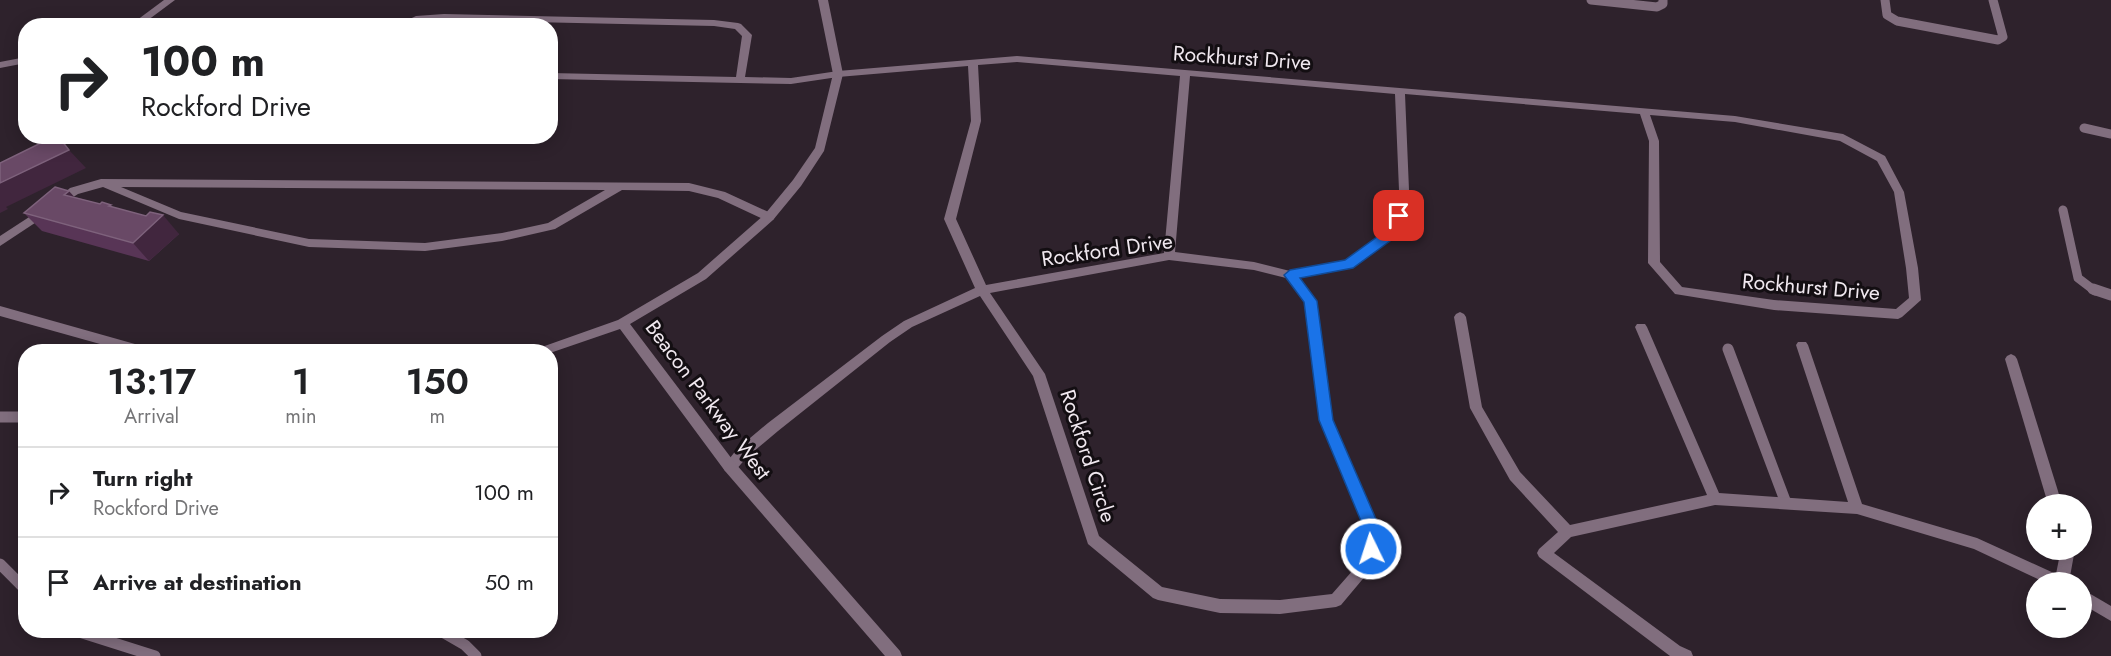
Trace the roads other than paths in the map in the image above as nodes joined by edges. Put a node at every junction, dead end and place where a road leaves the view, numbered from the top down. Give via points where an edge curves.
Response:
1 (170, 0) edge
2 (823, 0) edge
3 (1591, 0) edge
4 (1663, 0) edge
5 (1885, 0) edge
6 (1993, 0) edge
7 (144, 18) edge
8 (416, 18) edge
9 (489, 18) edge
10 (558, 20) edge
11 (18, 62) edge
12 (973, 63) junction
13 (0, 65) edge
14 (1185, 73) junction
15 (838, 74) junction
16 (558, 76) edge
17 (740, 80) junction
18 (1400, 90) junction
19 (1644, 111) junction
20 (2084, 128) dead end
21 (2111, 134) edge
22 (101, 183) junction
23 (620, 186) junction
24 (2063, 210) dead end
25 (769, 217) junction
26 (0, 242) edge
27 (1169, 256) junction
28 (1290, 275) junction
29 (982, 290) junction
30 (2111, 295) edge
31 (0, 311) edge
32 (1460, 317) dead end
33 (622, 323) junction
34 (1641, 327) dead end
35 (117, 344) edge
36 (1802, 345) dead end
37 (558, 346) edge
38 (1728, 349) dead end
39 (2012, 359) dead end
40 (0, 417) edge
41 (18, 417) edge
42 (730, 467) junction
43 (2052, 494) edge
44 (1716, 498) junction
45 (1786, 503) junction
46 (1857, 508) junction
47 (1567, 532) junction
48 (0, 564) edge
49 (2038, 572) edge
50 (18, 582) edge
51 (2092, 602) edge
52 (2111, 614) edge
53 (98, 638) edge
54 (453, 638) edge
55 (154, 656) edge
56 (476, 656) edge
57 (895, 656) edge
58 (1686, 656) edge

1 - 7 street
2 - 15 street, Beacon Parkway West
3 - 4 lane via 1657,7
5 - 6 lane via 1887,15 1897,21 1998,40 2003,37
8 - 9 street
10 - 17 street via 738,26 747,35
11 - 13 street
12 - 14 street, Rockhurst Drive via 1017,59
12 - 15 street, Rockhurst Drive
12 - 29 street, Rockford Circle via 976,121 950,219
14 - 18 street, Rockhurst Drive
14 - 27 street
15 - 17 street, Rockhurst Drive via 791,81
15 - 25 street, Beacon Parkway West via 820,148
16 - 17 street, Rockhurst Drive
18 - 19 street, Rockhurst Drive
18 - 28 street, Rockford Drive via 1404,190 1399,216 1386,237 1349,264
19 - 19 street, Rockhurst Drive via 1654,141 1654,263 1678,291 1774,305 1898,314 1915,300 1899,192 1881,159 1843,138 1735,119
20 - 21 lane
22 - 23 street
22 - 23 street via 179,215 309,243 424,247 551,226
22 - 26 street via 74,191
23 - 25 street via 689,187 721,195
24 - 30 lane via 2078,278 2095,291
25 - 33 street, Beacon Parkway West via 702,276
27 - 28 street, Rockford Drive via 1254,266
27 - 29 street, Rockford Drive
28 - 29 street, Rockford Circle via 1310,301 1326,420 1374,533 1367,564 1336,600 1280,607 1220,606 1158,593 1093,540 1039,374
29 - 42 street, Rockford Drive via 908,324 886,339 773,427
31 - 35 street
32 - 47 street via 1476,408 1515,476
33 - 37 street
33 - 42 street, Beacon Parkway West
34 - 44 street
36 - 46 street
38 - 45 lane
39 - 43 street
40 - 41 lane
42 - 57 street, Beacon Parkway West
44 - 45 street
44 - 47 street
45 - 46 street
46 - 49 street via 1977,544
47 - 58 street via 1544,553
48 - 50 lane
51 - 52 street
53 - 55 lane
54 - 56 lane

